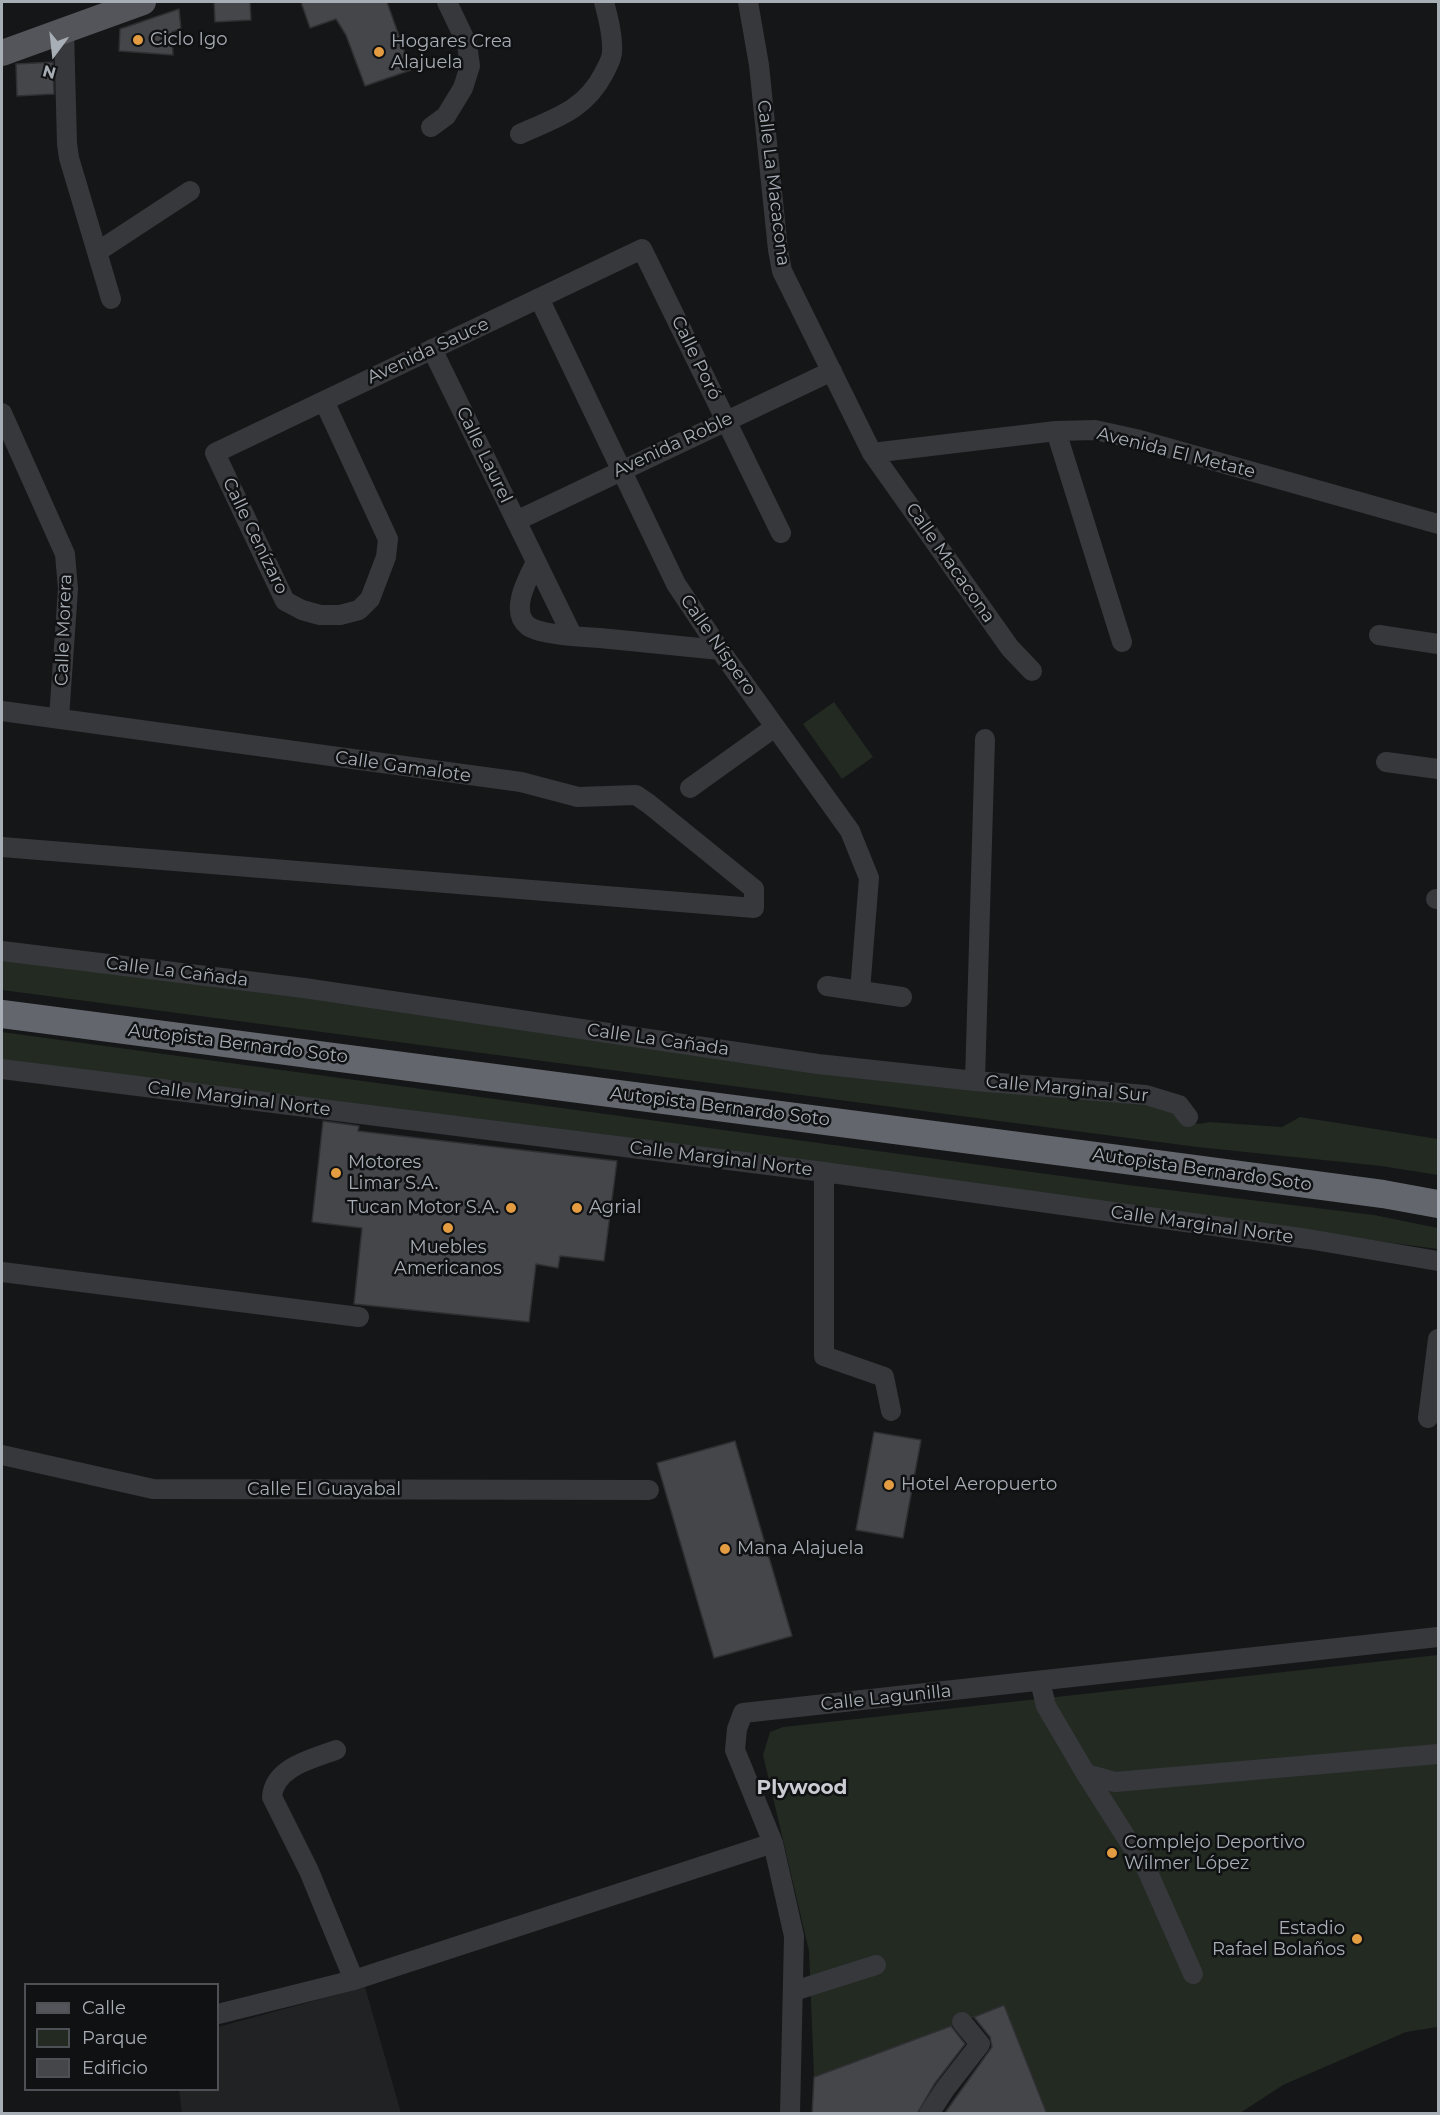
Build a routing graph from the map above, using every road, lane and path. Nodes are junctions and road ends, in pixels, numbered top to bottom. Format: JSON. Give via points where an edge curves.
{"nodes":[{"id":1,"x":143,"y":2,"type":"edge"},
{"id":2,"x":447,"y":2,"type":"edge"},
{"id":3,"x":604,"y":2,"type":"edge"},
{"id":4,"x":748,"y":2,"type":"edge"},
{"id":5,"x":64,"y":30,"type":"junction"},
{"id":6,"x":2,"y":53,"type":"edge"},
{"id":7,"x":431,"y":127,"type":"dead end"},
{"id":8,"x":520,"y":134,"type":"dead end"},
{"id":9,"x":190,"y":191,"type":"dead end"},
{"id":10,"x":642,"y":249,"type":"joint"},
{"id":11,"x":97,"y":252,"type":"junction"},
{"id":12,"x":539,"y":298,"type":"junction"},
{"id":13,"x":111,"y":299,"type":"dead end"},
{"id":14,"x":432,"y":349,"type":"junction"},
{"id":15,"x":831,"y":371,"type":"junction"},
{"id":16,"x":324,"y":401,"type":"junction"},
{"id":17,"x":2,"y":412,"type":"edge"},
{"id":18,"x":727,"y":420,"type":"junction"},
{"id":19,"x":1056,"y":431,"type":"junction"},
{"id":20,"x":215,"y":453,"type":"joint"},
{"id":21,"x":872,"y":453,"type":"junction"},
{"id":22,"x":620,"y":470,"type":"junction"},
{"id":23,"x":516,"y":521,"type":"junction"},
{"id":24,"x":1438,"y":524,"type":"edge"},
{"id":25,"x":781,"y":533,"type":"dead end"},
{"id":26,"x":536,"y":562,"type":"junction"},
{"id":27,"x":1379,"y":635,"type":"dead end"},
{"id":28,"x":572,"y":636,"type":"junction"},
{"id":29,"x":1122,"y":642,"type":"dead end"},
{"id":30,"x":1438,"y":644,"type":"edge"},
{"id":31,"x":720,"y":650,"type":"junction"},
{"id":32,"x":1032,"y":671,"type":"dead end"},
{"id":33,"x":2,"y":711,"type":"edge"},
{"id":34,"x":59,"y":718,"type":"junction"},
{"id":35,"x":775,"y":727,"type":"junction"},
{"id":36,"x":986,"y":739,"type":"dead end"},
{"id":37,"x":1386,"y":762,"type":"dead end"},
{"id":38,"x":1438,"y":769,"type":"edge"},
{"id":39,"x":690,"y":788,"type":"dead end"},
{"id":40,"x":2,"y":847,"type":"edge"},
{"id":41,"x":2,"y":951,"type":"edge"},
{"id":42,"x":827,"y":986,"type":"dead end"},
{"id":43,"x":860,"y":991,"type":"junction"},
{"id":44,"x":902,"y":997,"type":"dead end"},
{"id":45,"x":2,"y":1014,"type":"edge"},
{"id":46,"x":2,"y":1069,"type":"edge"},
{"id":47,"x":975,"y":1081,"type":"junction"},
{"id":48,"x":1188,"y":1117,"type":"dead end"},
{"id":49,"x":824,"y":1172,"type":"junction"},
{"id":50,"x":1438,"y":1204,"type":"edge"},
{"id":51,"x":1438,"y":1262,"type":"edge"},
{"id":52,"x":2,"y":1272,"type":"edge"},
{"id":53,"x":359,"y":1317,"type":"dead end"},
{"id":54,"x":1438,"y":1339,"type":"edge"},
{"id":55,"x":891,"y":1411,"type":"dead end"},
{"id":56,"x":1428,"y":1418,"type":"dead end"},
{"id":57,"x":2,"y":1455,"type":"edge"},
{"id":58,"x":649,"y":1490,"type":"dead end"},
{"id":59,"x":1438,"y":1637,"type":"edge"},
{"id":60,"x":1040,"y":1681,"type":"junction"},
{"id":61,"x":336,"y":1750,"type":"dead end"},
{"id":62,"x":1438,"y":1754,"type":"edge"},
{"id":63,"x":1086,"y":1774,"type":"junction"},
{"id":64,"x":773,"y":1843,"type":"junction"},
{"id":65,"x":876,"y":1965,"type":"dead end"},
{"id":66,"x":1193,"y":1974,"type":"dead end"},
{"id":67,"x":354,"y":1980,"type":"junction"},
{"id":68,"x":794,"y":1991,"type":"junction"},
{"id":69,"x":219,"y":2014,"type":"edge"},
{"id":70,"x":962,"y":2022,"type":"dead end"},
{"id":71,"x":790,"y":2114,"type":"edge"},
{"id":72,"x":930,"y":2114,"type":"edge"}],
"edges":[{"from":1,"to":5,"type":"main road"},
{"from":2,"to":7,"type":"street","via":[[466,44],[470,66],[463,88],[446,117]]},
{"from":3,"to":8,"type":"street","via":[[612,54],[596,88],[582,104]]},
{"from":4,"to":15,"type":"street","name":"Calle La Macacona","via":[[759,65],[782,271]]},
{"from":5,"to":6,"type":"main road"},
{"from":5,"to":11,"type":"street","via":[[69,158]]},
{"from":9,"to":11,"type":"street"},
{"from":10,"to":12,"type":"street","name":"Avenida Sauce"},
{"from":10,"to":18,"type":"street","name":"Calle Poró"},
{"from":11,"to":13,"type":"street"},
{"from":12,"to":14,"type":"street","name":"Avenida Sauce"},
{"from":12,"to":22,"type":"street","name":"Calle Níspero"},
{"from":14,"to":16,"type":"street","name":"Avenida Sauce"},
{"from":14,"to":23,"type":"street","name":"Calle Laurel"},
{"from":15,"to":18,"type":"street","name":"Avenida Roble"},
{"from":15,"to":21,"type":"street","name":"Calle La Macacona"},
{"from":16,"to":20,"type":"street","name":"Avenida Sauce"},
{"from":16,"to":20,"type":"street","name":"Calle Cenízaro","via":[[388,539],[386,557],[370,599],[359,610],[320,615],[285,600]]},
{"from":17,"to":34,"type":"street","name":"Calle Morera","via":[[65,554],[68,589]]},
{"from":18,"to":22,"type":"street","name":"Avenida Roble"},
{"from":18,"to":25,"type":"street","name":"Calle Poró"},
{"from":19,"to":21,"type":"street","name":"Avenida El Metate"},
{"from":19,"to":24,"type":"street","name":"Avenida El Metate","via":[[1095,430],[1140,440]]},
{"from":19,"to":29,"type":"street"},
{"from":21,"to":32,"type":"street","name":"Calle Macacona","via":[[1010,648]]},
{"from":22,"to":23,"type":"street","name":"Avenida Roble"},
{"from":22,"to":31,"type":"street","name":"Calle Níspero","via":[[676,584]]},
{"from":23,"to":26,"type":"street","name":"Calle Laurel"},
{"from":26,"to":28,"type":"street","name":"Calle Laurel"},
{"from":26,"to":28,"type":"street","via":[[520,601],[521,615],[527,625],[538,630]]},
{"from":27,"to":30,"type":"street"},
{"from":28,"to":31,"type":"street"},
{"from":31,"to":35,"type":"street","name":"Calle Níspero"},
{"from":33,"to":34,"type":"street","name":"Calle Gamalote"},
{"from":34,"to":40,"type":"street","name":"Calle Gamalote","via":[[521,782],[578,797],[636,795],[754,889],[754,908]]},
{"from":35,"to":39,"type":"street"},
{"from":35,"to":43,"type":"street","name":"Calle Níspero","via":[[850,831],[869,878]]},
{"from":36,"to":47,"type":"street"},
{"from":37,"to":38,"type":"street"},
{"from":41,"to":47,"type":"street","name":"Calle La Cañada","via":[[304,988],[818,1064]]},
{"from":42,"to":43,"type":"street"},
{"from":43,"to":44,"type":"street"},
{"from":45,"to":50,"type":"highway","name":"Autopista Bernardo Soto"},
{"from":46,"to":49,"type":"street","name":"Calle Marginal Norte"},
{"from":47,"to":48,"type":"street","name":"Calle Marginal Sur","via":[[1146,1095],[1179,1105]]},
{"from":49,"to":51,"type":"street","name":"Calle Marginal Norte","via":[[1308,1239]]},
{"from":49,"to":55,"type":"street","via":[[824,1356],[884,1377]]},
{"from":52,"to":53,"type":"street"},
{"from":54,"to":56,"type":"street"},
{"from":57,"to":58,"type":"street","name":"Calle El Guayabal","via":[[153,1489]]},
{"from":59,"to":60,"type":"street","name":"Calle Lagunilla"},
{"from":60,"to":63,"type":"street","via":[[1046,1706]]},
{"from":60,"to":64,"type":"street","name":"Calle Lagunilla","via":[[742,1713],[735,1750]]},
{"from":61,"to":67,"type":"street","via":[[286,1771],[273,1785],[272,1797],[309,1871]]},
{"from":62,"to":63,"type":"street","via":[[1115,1782]]},
{"from":63,"to":66,"type":"street","via":[[1147,1870]]},
{"from":64,"to":67,"type":"street"},
{"from":64,"to":68,"type":"street","name":"Calle Lagunilla","via":[[794,1936]]},
{"from":65,"to":68,"type":"street"},
{"from":67,"to":69,"type":"street"},
{"from":68,"to":71,"type":"street","name":"Calle Lagunilla"},
{"from":70,"to":72,"type":"street","via":[[980,2044]]}]}
